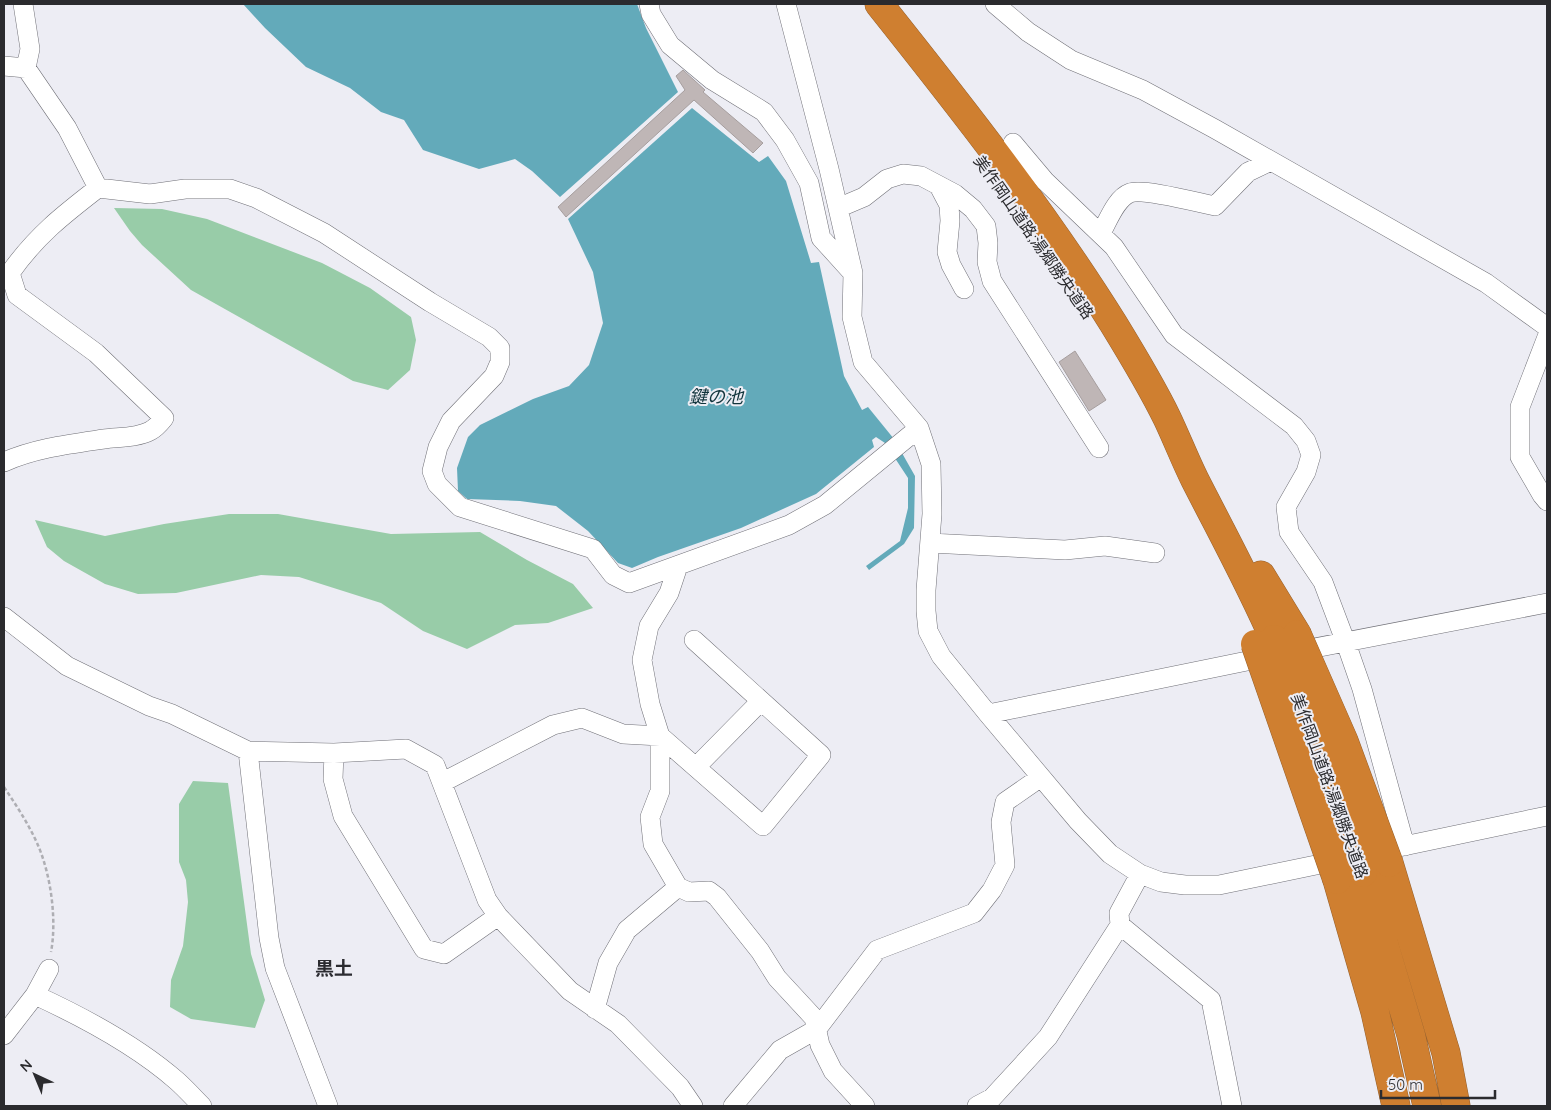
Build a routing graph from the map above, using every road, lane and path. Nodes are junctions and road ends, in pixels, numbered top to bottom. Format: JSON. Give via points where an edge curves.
{"nodes":[{"id":1,"x":23,"y":4,"type":"edge"},
{"id":2,"x":649,"y":4,"type":"edge"},
{"id":3,"x":786,"y":4,"type":"edge"},
{"id":4,"x":860,"y":4,"type":"edge"},
{"id":5,"x":879,"y":4,"type":"edge"},
{"id":6,"x":996,"y":4,"type":"edge"},
{"id":7,"x":4,"y":66,"type":"edge"},
{"id":8,"x":26,"y":68,"type":"junction"},
{"id":9,"x":1013,"y":142,"type":"dead end"},
{"id":10,"x":1271,"y":161,"type":"junction"},
{"id":11,"x":939,"y":186,"type":"junction"},
{"id":12,"x":98,"y":188,"type":"junction"},
{"id":13,"x":838,"y":208,"type":"junction"},
{"id":14,"x":1101,"y":234,"type":"junction"},
{"id":15,"x":853,"y":273,"type":"junction"},
{"id":16,"x":964,"y":289,"type":"dead end"},
{"id":17,"x":1547,"y":327,"type":"edge"},
{"id":18,"x":1547,"y":338,"type":"edge"},
{"id":19,"x":919,"y":428,"type":"junction"},
{"id":20,"x":1099,"y":448,"type":"dead end"},
{"id":21,"x":4,"y":462,"type":"edge"},
{"id":22,"x":1199,"y":487,"type":"junction"},
{"id":23,"x":1547,"y":501,"type":"edge"},
{"id":24,"x":930,"y":543,"type":"junction"},
{"id":25,"x":1155,"y":552,"type":"dead end"},
{"id":26,"x":678,"y":566,"type":"junction"},
{"id":27,"x":1547,"y":603,"type":"edge"},
{"id":28,"x":4,"y":617,"type":"edge"},
{"id":29,"x":694,"y":640,"type":"dead end"},
{"id":30,"x":1346,"y":643,"type":"junction"},
{"id":31,"x":1268,"y":644,"type":"junction"},
{"id":32,"x":761,"y":701,"type":"junction"},
{"id":33,"x":988,"y":714,"type":"junction"},
{"id":34,"x":660,"y":736,"type":"junction"},
{"id":35,"x":248,"y":751,"type":"junction"},
{"id":36,"x":334,"y":753,"type":"junction"},
{"id":37,"x":696,"y":767,"type":"junction"},
{"id":38,"x":1041,"y":777,"type":"junction"},
{"id":39,"x":443,"y":782,"type":"junction"},
{"id":40,"x":4,"y":787,"type":"edge"},
{"id":41,"x":1547,"y":816,"type":"edge"},
{"id":42,"x":1397,"y":855,"type":"junction"},
{"id":43,"x":1340,"y":872,"type":"junction"},
{"id":44,"x":1140,"y":874,"type":"junction"},
{"id":45,"x":678,"y":887,"type":"junction"},
{"id":46,"x":498,"y":916,"type":"junction"},
{"id":47,"x":1120,"y":925,"type":"junction"},
{"id":48,"x":49,"y":969,"type":"joint"},
{"id":49,"x":35,"y":995,"type":"junction"},
{"id":50,"x":595,"y":1009,"type":"junction"},
{"id":51,"x":817,"y":1029,"type":"junction"},
{"id":52,"x":4,"y":1035,"type":"edge"},
{"id":53,"x":202,"y":1106,"type":"edge"},
{"id":54,"x":328,"y":1106,"type":"edge"},
{"id":55,"x":693,"y":1106,"type":"edge"},
{"id":56,"x":733,"y":1106,"type":"edge"},
{"id":57,"x":865,"y":1106,"type":"edge"},
{"id":58,"x":977,"y":1106,"type":"edge"},
{"id":59,"x":1232,"y":1106,"type":"edge"},
{"id":60,"x":1396,"y":1106,"type":"edge"},
{"id":61,"x":1427,"y":1106,"type":"edge"},
{"id":62,"x":1456,"y":1106,"type":"edge"}],
"edges":[{"from":1,"to":8,"type":"street","via":[[30,49]]},
{"from":2,"to":15,"type":"street","via":[[651,14],[670,46],[712,80],[764,112],[785,140],[809,183],[821,238]]},
{"from":3,"to":13,"type":"street"},
{"from":4,"to":22,"type":"highway","name":"美作岡山道路;湯郷勝央道路","via":[[1020,213]]},
{"from":5,"to":22,"type":"highway","name":"美作岡山道路;湯郷勝央道路","via":[[998,155],[1078,269],[1147,379]]},
{"from":6,"to":10,"type":"street","via":[[1028,32],[1071,60],[1143,90]]},
{"from":7,"to":8,"type":"street"},
{"from":8,"to":12,"type":"street","via":[[67,128]]},
{"from":9,"to":14,"type":"street","via":[[1045,181]]},
{"from":10,"to":14,"type":"street","via":[[1248,172],[1215,206],[1151,193],[1130,193],[1117,203]]},
{"from":10,"to":17,"type":"street","via":[[1486,283]]},
{"from":11,"to":13,"type":"street","via":[[921,176],[903,174],[887,179],[864,197]]},
{"from":11,"to":16,"type":"street","via":[[948,205],[950,221],[946,252]]},
{"from":11,"to":20,"type":"street","via":[[955,194],[986,226],[987,262],[992,281]]},
{"from":12,"to":21,"type":"street","via":[[41,234],[10,273],[17,295],[96,353],[164,418],[149,432],[50,447]]},
{"from":12,"to":26,"type":"street","via":[[150,194],[185,189],[230,189],[256,198],[324,233],[489,337],[500,348],[500,362],[494,376],[450,421],[432,470],[437,484],[460,507],[593,549],[613,576],[629,583]]},
{"from":13,"to":15,"type":"street"},
{"from":14,"to":30,"type":"street","via":[[1114,247],[1174,335],[1294,426],[1306,440],[1311,455],[1306,472],[1286,507],[1288,532],[1323,582]]},
{"from":15,"to":19,"type":"street","via":[[852,317],[863,362]]},
{"from":18,"to":23,"type":"street","via":[[1520,407],[1520,456]]},
{"from":19,"to":24,"type":"street","via":[[931,464]]},
{"from":19,"to":26,"type":"street","via":[[825,505],[789,525]]},
{"from":22,"to":31,"type":"highway","name":"美作岡山道路;湯郷勝央道路","via":[[1255,595]]},
{"from":24,"to":25,"type":"street","via":[[1065,550],[1105,546]]},
{"from":24,"to":33,"type":"street","via":[[926,590],[928,631],[941,656]]},
{"from":26,"to":34,"type":"street","via":[[669,593],[649,626],[642,660]]},
{"from":27,"to":30,"type":"street"},
{"from":28,"to":35,"type":"street","via":[[67,666]]},
{"from":29,"to":32,"type":"street"},
{"from":30,"to":31,"type":"street"},
{"from":30,"to":42,"type":"street","via":[[1362,689]]},
{"from":31,"to":33,"type":"street"},
{"from":31,"to":42,"type":"highway","bridge":true,"via":[[1344,740]]},
{"from":31,"to":43,"type":"street"},
{"from":31,"to":43,"type":"highway","name":"美作岡山道路;湯郷勝央道路","bridge":true,"via":[[1318,747]]},
{"from":32,"to":37,"type":"street"},
{"from":32,"to":37,"type":"street","via":[[820,755],[763,826]]},
{"from":33,"to":38,"type":"street"},
{"from":34,"to":37,"type":"street"},
{"from":34,"to":39,"type":"street","via":[[623,734],[582,718],[553,725]]},
{"from":34,"to":45,"type":"street","via":[[660,791],[650,817],[653,844]]},
{"from":35,"to":36,"type":"street"},
{"from":35,"to":54,"type":"street","via":[[275,968]]},
{"from":36,"to":39,"type":"street","via":[[406,749],[435,765]]},
{"from":36,"to":46,"type":"street","via":[[333,779],[343,816],[424,949],[444,954]]},
{"from":38,"to":44,"type":"street","via":[[1110,854]]},
{"from":38,"to":51,"type":"street","via":[[1005,802],[1001,822],[1005,865],[992,890],[974,913],[877,950]]},
{"from":39,"to":46,"type":"street","via":[[487,900]]},
{"from":40,"to":48,"type":"path","via":[[38,844],[51,891],[54,935]]},
{"from":41,"to":42,"type":"street"},
{"from":42,"to":43,"type":"street"},
{"from":42,"to":62,"type":"highway"},
{"from":43,"to":44,"type":"street","via":[[1219,885],[1161,882]]},
{"from":43,"to":60,"type":"highway"},
{"from":43,"to":61,"type":"highway","name":"美作岡山道路;湯郷勝央道路","via":[[1412,1035]]},
{"from":44,"to":47,"type":"street","via":[[1119,913]]},
{"from":45,"to":50,"type":"street","via":[[627,930],[608,963]]},
{"from":45,"to":51,"type":"street","via":[[689,892],[708,891],[717,897],[777,978],[814,1018]]},
{"from":46,"to":50,"type":"street","via":[[570,992]]},
{"from":47,"to":58,"type":"street","via":[[1048,1037],[992,1098]]},
{"from":47,"to":59,"type":"street","via":[[1211,1000]]},
{"from":48,"to":49,"type":"street"},
{"from":49,"to":52,"type":"street"},
{"from":49,"to":53,"type":"street","via":[[78,1015],[136,1050],[178,1081]]},
{"from":50,"to":55,"type":"street","via":[[618,1024],[680,1087]]},
{"from":51,"to":56,"type":"street","via":[[780,1050]]},
{"from":51,"to":57,"type":"street","via":[[820,1045],[833,1071]]}]}
